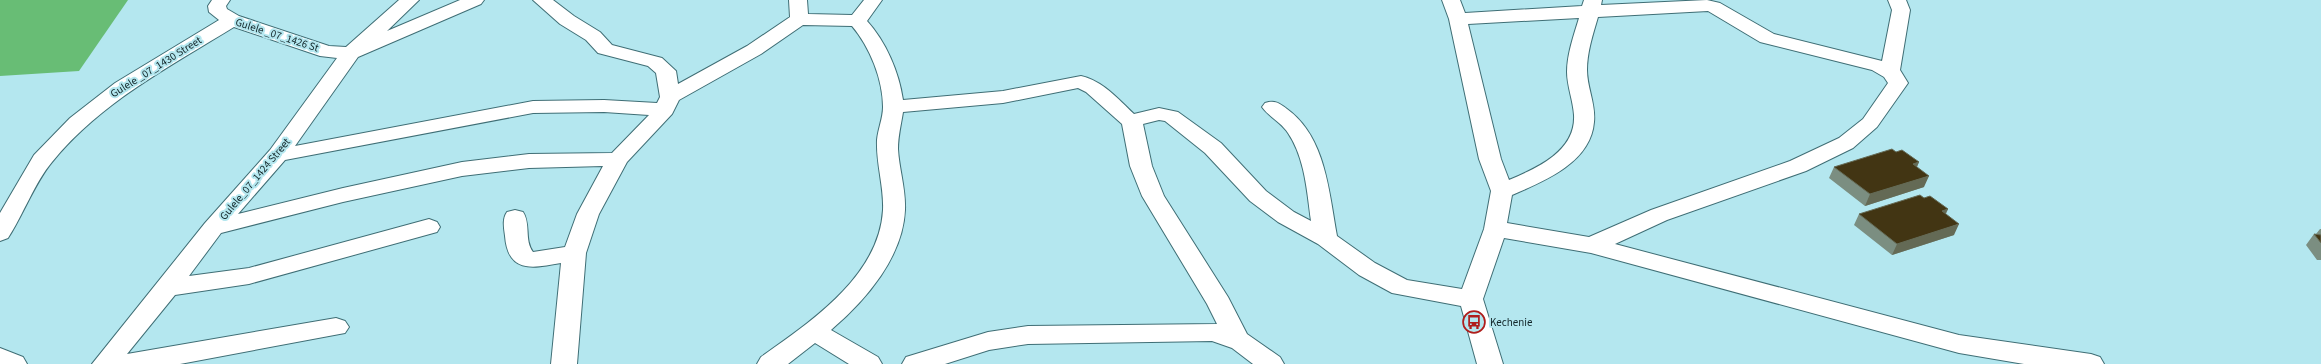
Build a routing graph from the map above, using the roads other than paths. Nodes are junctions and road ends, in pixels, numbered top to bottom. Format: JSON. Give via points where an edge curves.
{"nodes":[{"id":1,"x":220,"y":0,"type":"edge"},
{"id":2,"x":410,"y":0,"type":"edge"},
{"id":3,"x":475,"y":0,"type":"edge"},
{"id":4,"x":542,"y":0,"type":"edge"},
{"id":5,"x":798,"y":0,"type":"edge"},
{"id":6,"x":873,"y":0,"type":"edge"},
{"id":7,"x":1451,"y":0,"type":"edge"},
{"id":8,"x":1897,"y":0,"type":"edge"},
{"id":9,"x":1592,"y":6,"type":"edge"},
{"id":10,"x":799,"y":19,"type":"junction"},
{"id":11,"x":1458,"y":19,"type":"junction"},
{"id":12,"x":232,"y":20,"type":"junction"},
{"id":13,"x":857,"y":21,"type":"junction"},
{"id":14,"x":351,"y":54,"type":"junction"},
{"id":15,"x":1890,"y":72,"type":"junction"},
{"id":16,"x":668,"y":104,"type":"junction"},
{"id":17,"x":893,"y":107,"type":"junction"},
{"id":18,"x":1272,"y":107,"type":"dead end"},
{"id":19,"x":1132,"y":120,"type":"junction"},
{"id":20,"x":278,"y":155,"type":"junction"},
{"id":21,"x":618,"y":159,"type":"junction"},
{"id":22,"x":1502,"y":191,"type":"junction"},
{"id":23,"x":515,"y":217,"type":"dead end"},
{"id":24,"x":429,"y":227,"type":"dead end"},
{"id":25,"x":213,"y":228,"type":"junction"},
{"id":26,"x":1495,"y":229,"type":"junction"},
{"id":27,"x":0,"y":233,"type":"edge"},
{"id":28,"x":1326,"y":238,"type":"junction"},
{"id":29,"x":1591,"y":246,"type":"junction"},
{"id":30,"x":574,"y":253,"type":"junction"},
{"id":31,"x":168,"y":288,"type":"junction"},
{"id":32,"x":1471,"y":299,"type":"junction"},
{"id":33,"x":336,"y":327,"type":"dead end"},
{"id":34,"x":814,"y":331,"type":"junction"},
{"id":35,"x":1237,"y":339,"type":"junction"},
{"id":36,"x":0,"y":358,"type":"edge"},
{"id":37,"x":2042,"y":360,"type":"edge"},
{"id":38,"x":14,"y":364,"type":"edge"},
{"id":39,"x":105,"y":364,"type":"edge"},
{"id":40,"x":127,"y":364,"type":"edge"},
{"id":41,"x":564,"y":364,"type":"edge"},
{"id":42,"x":770,"y":364,"type":"edge"},
{"id":43,"x":869,"y":364,"type":"edge"},
{"id":44,"x":915,"y":364,"type":"edge"},
{"id":45,"x":1270,"y":364,"type":"edge"},
{"id":46,"x":1490,"y":364,"type":"edge"},
{"id":47,"x":2091,"y":364,"type":"edge"}],
"edges":[{"from":1,"to":12,"type":"street","name":"Gulele _07_1426 St","via":[[218,12]]},
{"from":2,"to":14,"type":"street","name":"Gulele_07_1424 Street"},
{"from":3,"to":14,"type":"street"},
{"from":4,"to":16,"type":"street","via":[[593,36],[605,49],[655,62],[666,71]]},
{"from":5,"to":10,"type":"street"},
{"from":6,"to":13,"type":"street"},
{"from":7,"to":11,"type":"street"},
{"from":8,"to":15,"type":"street","via":[[1901,10]]},
{"from":9,"to":11,"type":"street"},
{"from":9,"to":15,"type":"street","via":[[1705,5],[1714,7],[1767,38],[1879,66]]},
{"from":9,"to":22,"type":"street","via":[[1577,70],[1584,122],[1580,140],[1546,173]]},
{"from":10,"to":13,"type":"street"},
{"from":10,"to":16,"type":"street"},
{"from":11,"to":22,"type":"street","via":[[1490,159]]},
{"from":12,"to":14,"type":"street","name":"Gulele _07_1426 St","via":[[327,52]]},
{"from":12,"to":27,"type":"street","name":"Gulele _07_1430 Street","via":[[122,87],[77,122],[42,160]]},
{"from":13,"to":17,"type":"street","via":[[865,29],[887,73]]},
{"from":14,"to":20,"type":"street","name":"Gulele_07_1424 Street"},
{"from":15,"to":29,"type":"street","via":[[1896,77],[1898,84],[1870,122],[1846,143],[1798,166],[1659,215]]},
{"from":16,"to":20,"type":"street","via":[[533,107]]},
{"from":16,"to":21,"type":"street"},
{"from":17,"to":19,"type":"street","via":[[1003,97],[1081,82],[1094,88]]},
{"from":17,"to":34,"type":"street","via":[[888,139],[888,167],[894,195],[889,236],[873,270]]},
{"from":18,"to":28,"type":"street","via":[[1285,114],[1292,122],[1308,151]]},
{"from":19,"to":28,"type":"street","via":[[1153,115],[1171,116],[1213,148],[1258,196],[1286,217]]},
{"from":19,"to":35,"type":"street","via":[[1141,166],[1153,196],[1219,303]]},
{"from":20,"to":25,"type":"street","name":"Gulele_07_1424 Street"},
{"from":21,"to":25,"type":"street","via":[[529,161],[462,169],[343,195]]},
{"from":21,"to":30,"type":"street","via":[[588,214]]},
{"from":22,"to":26,"type":"street"},
{"from":23,"to":30,"type":"street","via":[[519,253],[524,258],[530,260]]},
{"from":24,"to":31,"type":"street","via":[[249,276]]},
{"from":25,"to":31,"type":"street","name":"Gulele_07_1424 Street"},
{"from":26,"to":29,"type":"street"},
{"from":26,"to":32,"type":"street"},
{"from":28,"to":32,"type":"street","via":[[1366,269],[1401,286]]},
{"from":29,"to":37,"type":"street","via":[[1959,344]]},
{"from":30,"to":41,"type":"street"},
{"from":31,"to":39,"type":"street","name":"Gulele_07_1424 Street"},
{"from":32,"to":46,"type":"street"},
{"from":33,"to":40,"type":"street"},
{"from":34,"to":42,"type":"street"},
{"from":34,"to":43,"type":"street"},
{"from":35,"to":44,"type":"street","via":[[1212,332],[1051,333],[988,340]]},
{"from":35,"to":45,"type":"street"},
{"from":36,"to":38,"type":"street"},
{"from":37,"to":47,"type":"street"}]}
